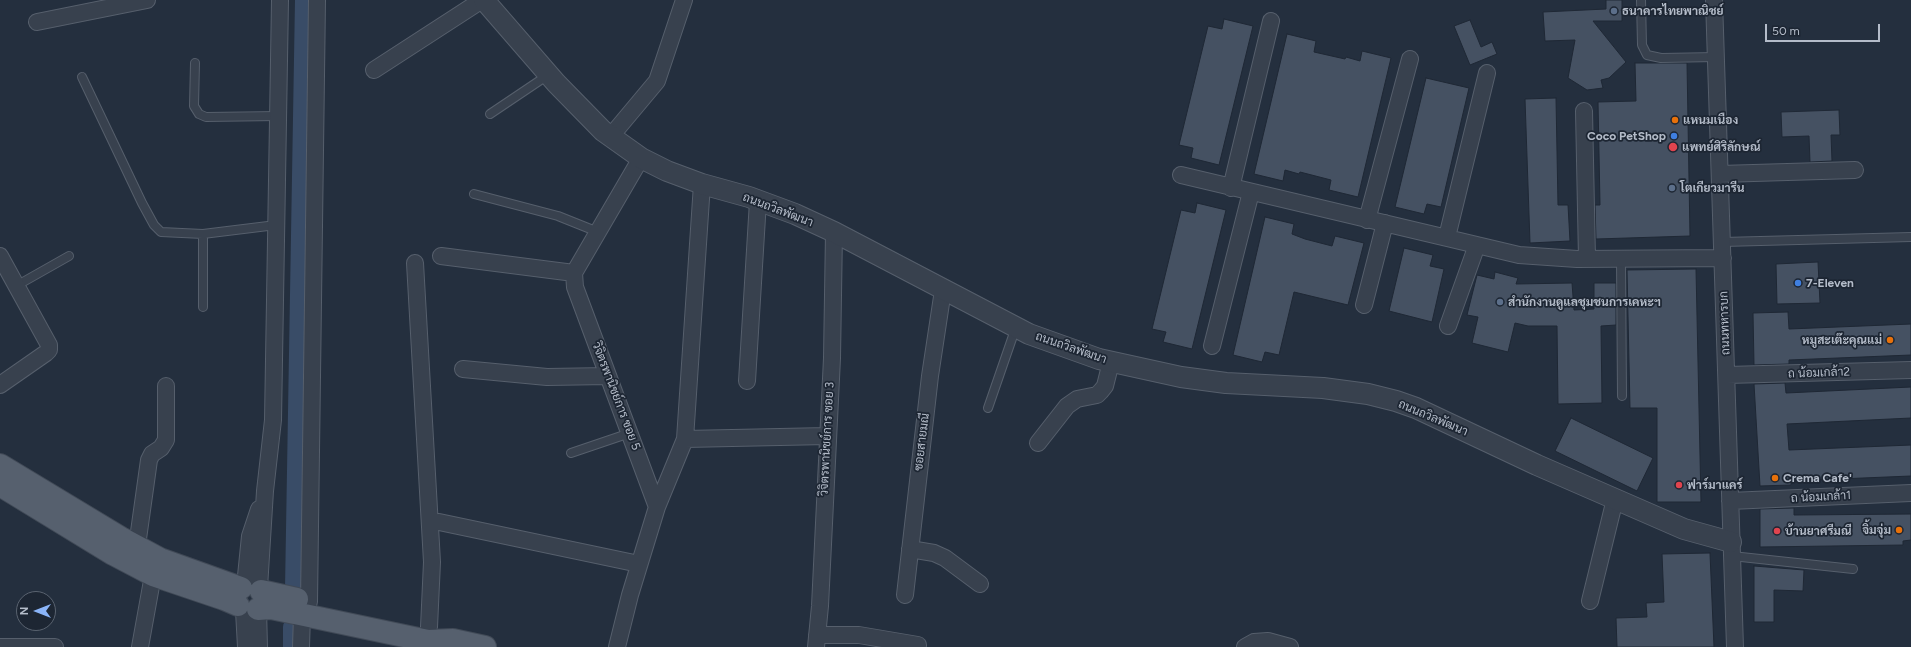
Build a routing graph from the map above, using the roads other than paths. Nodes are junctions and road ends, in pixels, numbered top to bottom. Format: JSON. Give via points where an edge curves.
{"nodes":[{"id":1,"x":147,"y":0,"type":"edge"},
{"id":2,"x":280,"y":0,"type":"edge"},
{"id":3,"x":316,"y":0,"type":"edge"},
{"id":4,"x":483,"y":0,"type":"edge"},
{"id":5,"x":684,"y":0,"type":"edge"},
{"id":6,"x":1641,"y":0,"type":"edge"},
{"id":7,"x":1714,"y":0,"type":"edge"},
{"id":8,"x":1271,"y":21,"type":"dead end"},
{"id":9,"x":37,"y":22,"type":"dead end"},
{"id":10,"x":1716,"y":57,"type":"junction"},
{"id":11,"x":1410,"y":59,"type":"dead end"},
{"id":12,"x":195,"y":63,"type":"dead end"},
{"id":13,"x":374,"y":70,"type":"dead end"},
{"id":14,"x":1487,"y":74,"type":"dead end"},
{"id":15,"x":548,"y":75,"type":"junction"},
{"id":16,"x":82,"y":77,"type":"dead end"},
{"id":17,"x":1584,"y":111,"type":"dead end"},
{"id":18,"x":490,"y":114,"type":"dead end"},
{"id":19,"x":278,"y":116,"type":"junction"},
{"id":20,"x":611,"y":136,"type":"junction"},
{"id":21,"x":641,"y":158,"type":"junction"},
{"id":22,"x":1855,"y":170,"type":"dead end"},
{"id":23,"x":1720,"y":174,"type":"junction"},
{"id":24,"x":1181,"y":175,"type":"dead end"},
{"id":25,"x":702,"y":184,"type":"junction"},
{"id":26,"x":1231,"y":188,"type":"junction"},
{"id":27,"x":1251,"y":192,"type":"junction"},
{"id":28,"x":474,"y":194,"type":"dead end"},
{"id":29,"x":758,"y":201,"type":"junction"},
{"id":30,"x":1367,"y":220,"type":"junction"},
{"id":31,"x":1385,"y":223,"type":"junction"},
{"id":32,"x":276,"y":225,"type":"junction"},
{"id":33,"x":598,"y":232,"type":"junction"},
{"id":34,"x":834,"y":232,"type":"junction"},
{"id":35,"x":203,"y":234,"type":"junction"},
{"id":36,"x":1447,"y":237,"type":"junction"},
{"id":37,"x":1911,"y":237,"type":"edge"},
{"id":38,"x":1723,"y":242,"type":"junction"},
{"id":39,"x":1477,"y":244,"type":"junction"},
{"id":40,"x":0,"y":256,"type":"edge"},
{"id":41,"x":69,"y":256,"type":"dead end"},
{"id":42,"x":441,"y":256,"type":"dead end"},
{"id":43,"x":1621,"y":258,"type":"junction"},
{"id":44,"x":1723,"y":258,"type":"junction"},
{"id":45,"x":1587,"y":259,"type":"junction"},
{"id":46,"x":415,"y":263,"type":"dead end"},
{"id":47,"x":574,"y":273,"type":"junction"},
{"id":48,"x":16,"y":286,"type":"junction"},
{"id":49,"x":943,"y":290,"type":"junction"},
{"id":50,"x":1364,"y":305,"type":"dead end"},
{"id":51,"x":203,"y":307,"type":"dead end"},
{"id":52,"x":1448,"y":326,"type":"dead end"},
{"id":53,"x":1016,"y":327,"type":"junction"},
{"id":54,"x":1212,"y":346,"type":"dead end"},
{"id":55,"x":1111,"y":362,"type":"junction"},
{"id":56,"x":463,"y":369,"type":"dead end"},
{"id":57,"x":1911,"y":370,"type":"edge"},
{"id":58,"x":1727,"y":375,"type":"junction"},
{"id":59,"x":608,"y":376,"type":"junction"},
{"id":60,"x":747,"y":381,"type":"dead end"},
{"id":61,"x":0,"y":385,"type":"edge"},
{"id":62,"x":166,"y":386,"type":"dead end"},
{"id":63,"x":1622,"y":396,"type":"dead end"},
{"id":64,"x":988,"y":408,"type":"dead end"},
{"id":65,"x":630,"y":434,"type":"junction"},
{"id":66,"x":827,"y":436,"type":"junction"},
{"id":67,"x":685,"y":439,"type":"junction"},
{"id":68,"x":1038,"y":444,"type":"dead end"},
{"id":69,"x":571,"y":453,"type":"dead end"},
{"id":70,"x":0,"y":465,"type":"edge"},
{"id":71,"x":0,"y":485,"type":"edge"},
{"id":72,"x":1911,"y":493,"type":"edge"},
{"id":73,"x":1614,"y":499,"type":"junction"},
{"id":74,"x":1730,"y":501,"type":"junction"},
{"id":75,"x":657,"y":507,"type":"junction"},
{"id":76,"x":439,"y":522,"type":"dead end"},
{"id":77,"x":137,"y":546,"type":"junction"},
{"id":78,"x":910,"y":549,"type":"junction"},
{"id":79,"x":1731,"y":549,"type":"junction"},
{"id":80,"x":640,"y":564,"type":"junction"},
{"id":81,"x":1853,"y":569,"type":"dead end"},
{"id":82,"x":153,"y":575,"type":"junction"},
{"id":83,"x":980,"y":584,"type":"dead end"},
{"id":84,"x":904,"y":595,"type":"dead end"},
{"id":85,"x":249,"y":597,"type":"junction"},
{"id":86,"x":1590,"y":601,"type":"dead end"},
{"id":87,"x":305,"y":608,"type":"junction"},
{"id":88,"x":429,"y":627,"type":"junction"},
{"id":89,"x":816,"y":641,"type":"edge"},
{"id":90,"x":452,"y":643,"type":"edge"},
{"id":91,"x":918,"y":645,"type":"dead end"},
{"id":92,"x":0,"y":647,"type":"edge"},
{"id":93,"x":30,"y":647,"type":"edge"},
{"id":94,"x":55,"y":647,"type":"edge"},
{"id":95,"x":140,"y":647,"type":"edge"},
{"id":96,"x":246,"y":647,"type":"edge"},
{"id":97,"x":259,"y":647,"type":"edge"},
{"id":98,"x":301,"y":647,"type":"edge"},
{"id":99,"x":485,"y":647,"type":"edge"},
{"id":100,"x":617,"y":647,"type":"edge"},
{"id":101,"x":1245,"y":647,"type":"edge"},
{"id":102,"x":1290,"y":647,"type":"edge"},
{"id":103,"x":1735,"y":647,"type":"edge"}],
"edges":[{"from":1,"to":9,"type":"street"},
{"from":2,"to":19,"type":"street"},
{"from":3,"to":87,"type":"street"},
{"from":4,"to":13,"type":"street"},
{"from":4,"to":15,"type":"street","name":"ถนนถวิลพัฒนา"},
{"from":5,"to":20,"type":"street","via":[[657,81]]},
{"from":6,"to":10,"type":"lane","via":[[1642,45],[1647,55],[1661,58]]},
{"from":7,"to":10,"type":"street","name":"ถนนทหารบก"},
{"from":8,"to":26,"type":"street"},
{"from":10,"to":23,"type":"street","name":"ถนนทหารบก"},
{"from":11,"to":30,"type":"street"},
{"from":12,"to":19,"type":"lane","via":[[194,106],[199,114],[206,117]]},
{"from":14,"to":36,"type":"street"},
{"from":15,"to":18,"type":"lane"},
{"from":15,"to":20,"type":"street","name":"ถนนถวิลพัฒนา"},
{"from":16,"to":35,"type":"lane","via":[[154,225],[161,232]]},
{"from":17,"to":45,"type":"street"},
{"from":19,"to":32,"type":"street"},
{"from":20,"to":21,"type":"street","name":"ถนนถวิลพัฒนา"},
{"from":21,"to":25,"type":"street","name":"ถนนถวิลพัฒนา"},
{"from":21,"to":33,"type":"street"},
{"from":22,"to":23,"type":"street"},
{"from":23,"to":38,"type":"street","name":"ถนนทหารบก"},
{"from":24,"to":26,"type":"street"},
{"from":25,"to":29,"type":"street","name":"ถนนถวิลพัฒนา"},
{"from":25,"to":67,"type":"street"},
{"from":26,"to":27,"type":"street"},
{"from":27,"to":30,"type":"street"},
{"from":27,"to":54,"type":"street"},
{"from":28,"to":33,"type":"lane","via":[[558,216]]},
{"from":29,"to":34,"type":"street","name":"ถนนถวิลพัฒนา"},
{"from":29,"to":60,"type":"street"},
{"from":30,"to":31,"type":"street"},
{"from":31,"to":36,"type":"street"},
{"from":31,"to":50,"type":"street"},
{"from":32,"to":35,"type":"lane"},
{"from":32,"to":85,"type":"street","via":[[273,420],[265,491],[250,536]]},
{"from":33,"to":47,"type":"street"},
{"from":34,"to":49,"type":"street","name":"ถนนถวิลพัฒนา"},
{"from":34,"to":66,"type":"street","name":"วิจิตรพานิชย์การ ซอย 3","via":[[832,358]]},
{"from":35,"to":51,"type":"lane"},
{"from":36,"to":39,"type":"street"},
{"from":37,"to":38,"type":"lane"},
{"from":38,"to":44,"type":"street","name":"ถนนทหารบก"},
{"from":39,"to":45,"type":"street","via":[[1519,255]]},
{"from":39,"to":52,"type":"street"},
{"from":40,"to":48,"type":"street"},
{"from":41,"to":48,"type":"lane"},
{"from":42,"to":47,"type":"street"},
{"from":43,"to":44,"type":"street"},
{"from":43,"to":45,"type":"street"},
{"from":43,"to":63,"type":"lane"},
{"from":44,"to":58,"type":"street","name":"ถนนทหารบก"},
{"from":46,"to":88,"type":"street","via":[[432,562]]},
{"from":47,"to":59,"type":"street","name":"วิจิตรพานิชย์การ ซอย 5","via":[[575,287]]},
{"from":48,"to":61,"type":"street","via":[[46,338],[49,350]]},
{"from":49,"to":53,"type":"street","name":"ถนนถวิลพัฒนา"},
{"from":49,"to":78,"type":"street","name":"ซอยสายมณี","via":[[930,376]]},
{"from":53,"to":55,"type":"street","name":"ถนนถวิลพัฒนา","via":[[1070,350]]},
{"from":53,"to":64,"type":"lane"},
{"from":55,"to":68,"type":"street","via":[[1105,386],[1101,391],[1097,395],[1077,399],[1067,406]]},
{"from":55,"to":73,"type":"street","name":"ถนนถวิลพัฒนา","via":[[1206,381],[1323,388],[1396,401]]},
{"from":56,"to":59,"type":"street","via":[[547,377]]},
{"from":57,"to":58,"type":"street","name":"ถ น้อมเกล้า2"},
{"from":58,"to":74,"type":"street","name":"ถนนทหารบก"},
{"from":59,"to":65,"type":"street","name":"วิจิตรพานิชย์การ ซอย 5"},
{"from":62,"to":77,"type":"street","via":[[166,440],[149,460]]},
{"from":65,"to":69,"type":"lane"},
{"from":65,"to":75,"type":"street","name":"วิจิตรพานิชย์การ ซอย 5"},
{"from":66,"to":67,"type":"street"},
{"from":66,"to":89,"type":"street","name":"วิจิตรพานิชย์การ ซอย 3"},
{"from":67,"to":75,"type":"street"},
{"from":70,"to":77,"type":"main road"},
{"from":71,"to":82,"type":"main road","via":[[113,554]]},
{"from":72,"to":74,"type":"street","name":"ถ น้อมเกล้า1"},
{"from":73,"to":79,"type":"street","name":"ถนนถวิลพัฒนา"},
{"from":73,"to":86,"type":"street"},
{"from":74,"to":79,"type":"street","name":"ถนนทหารบก"},
{"from":75,"to":80,"type":"street"},
{"from":76,"to":80,"type":"street"},
{"from":77,"to":85,"type":"main road","via":[[160,559]]},
{"from":78,"to":83,"type":"street","via":[[934,553],[945,558]]},
{"from":78,"to":84,"type":"street","name":"ซอยสายมณี"},
{"from":79,"to":81,"type":"lane"},
{"from":79,"to":103,"type":"street","name":"ถนนทหารบก"},
{"from":80,"to":100,"type":"street"},
{"from":82,"to":85,"type":"main road","via":[[224,599]]},
{"from":82,"to":95,"type":"street"},
{"from":85,"to":87,"type":"main road"},
{"from":85,"to":96,"type":"street"},
{"from":85,"to":97,"type":"street"},
{"from":87,"to":88,"type":"main road"},
{"from":87,"to":90,"type":"main road","via":[[428,641]]},
{"from":87,"to":98,"type":"street"},
{"from":88,"to":90,"type":"main road"},
{"from":89,"to":91,"type":"street","via":[[859,635]]},
{"from":90,"to":99,"type":"main road"},
{"from":92,"to":93,"type":"street"},
{"from":93,"to":94,"type":"street"},
{"from":101,"to":102,"type":"street","via":[[1254,642],[1268,641]]}]}
